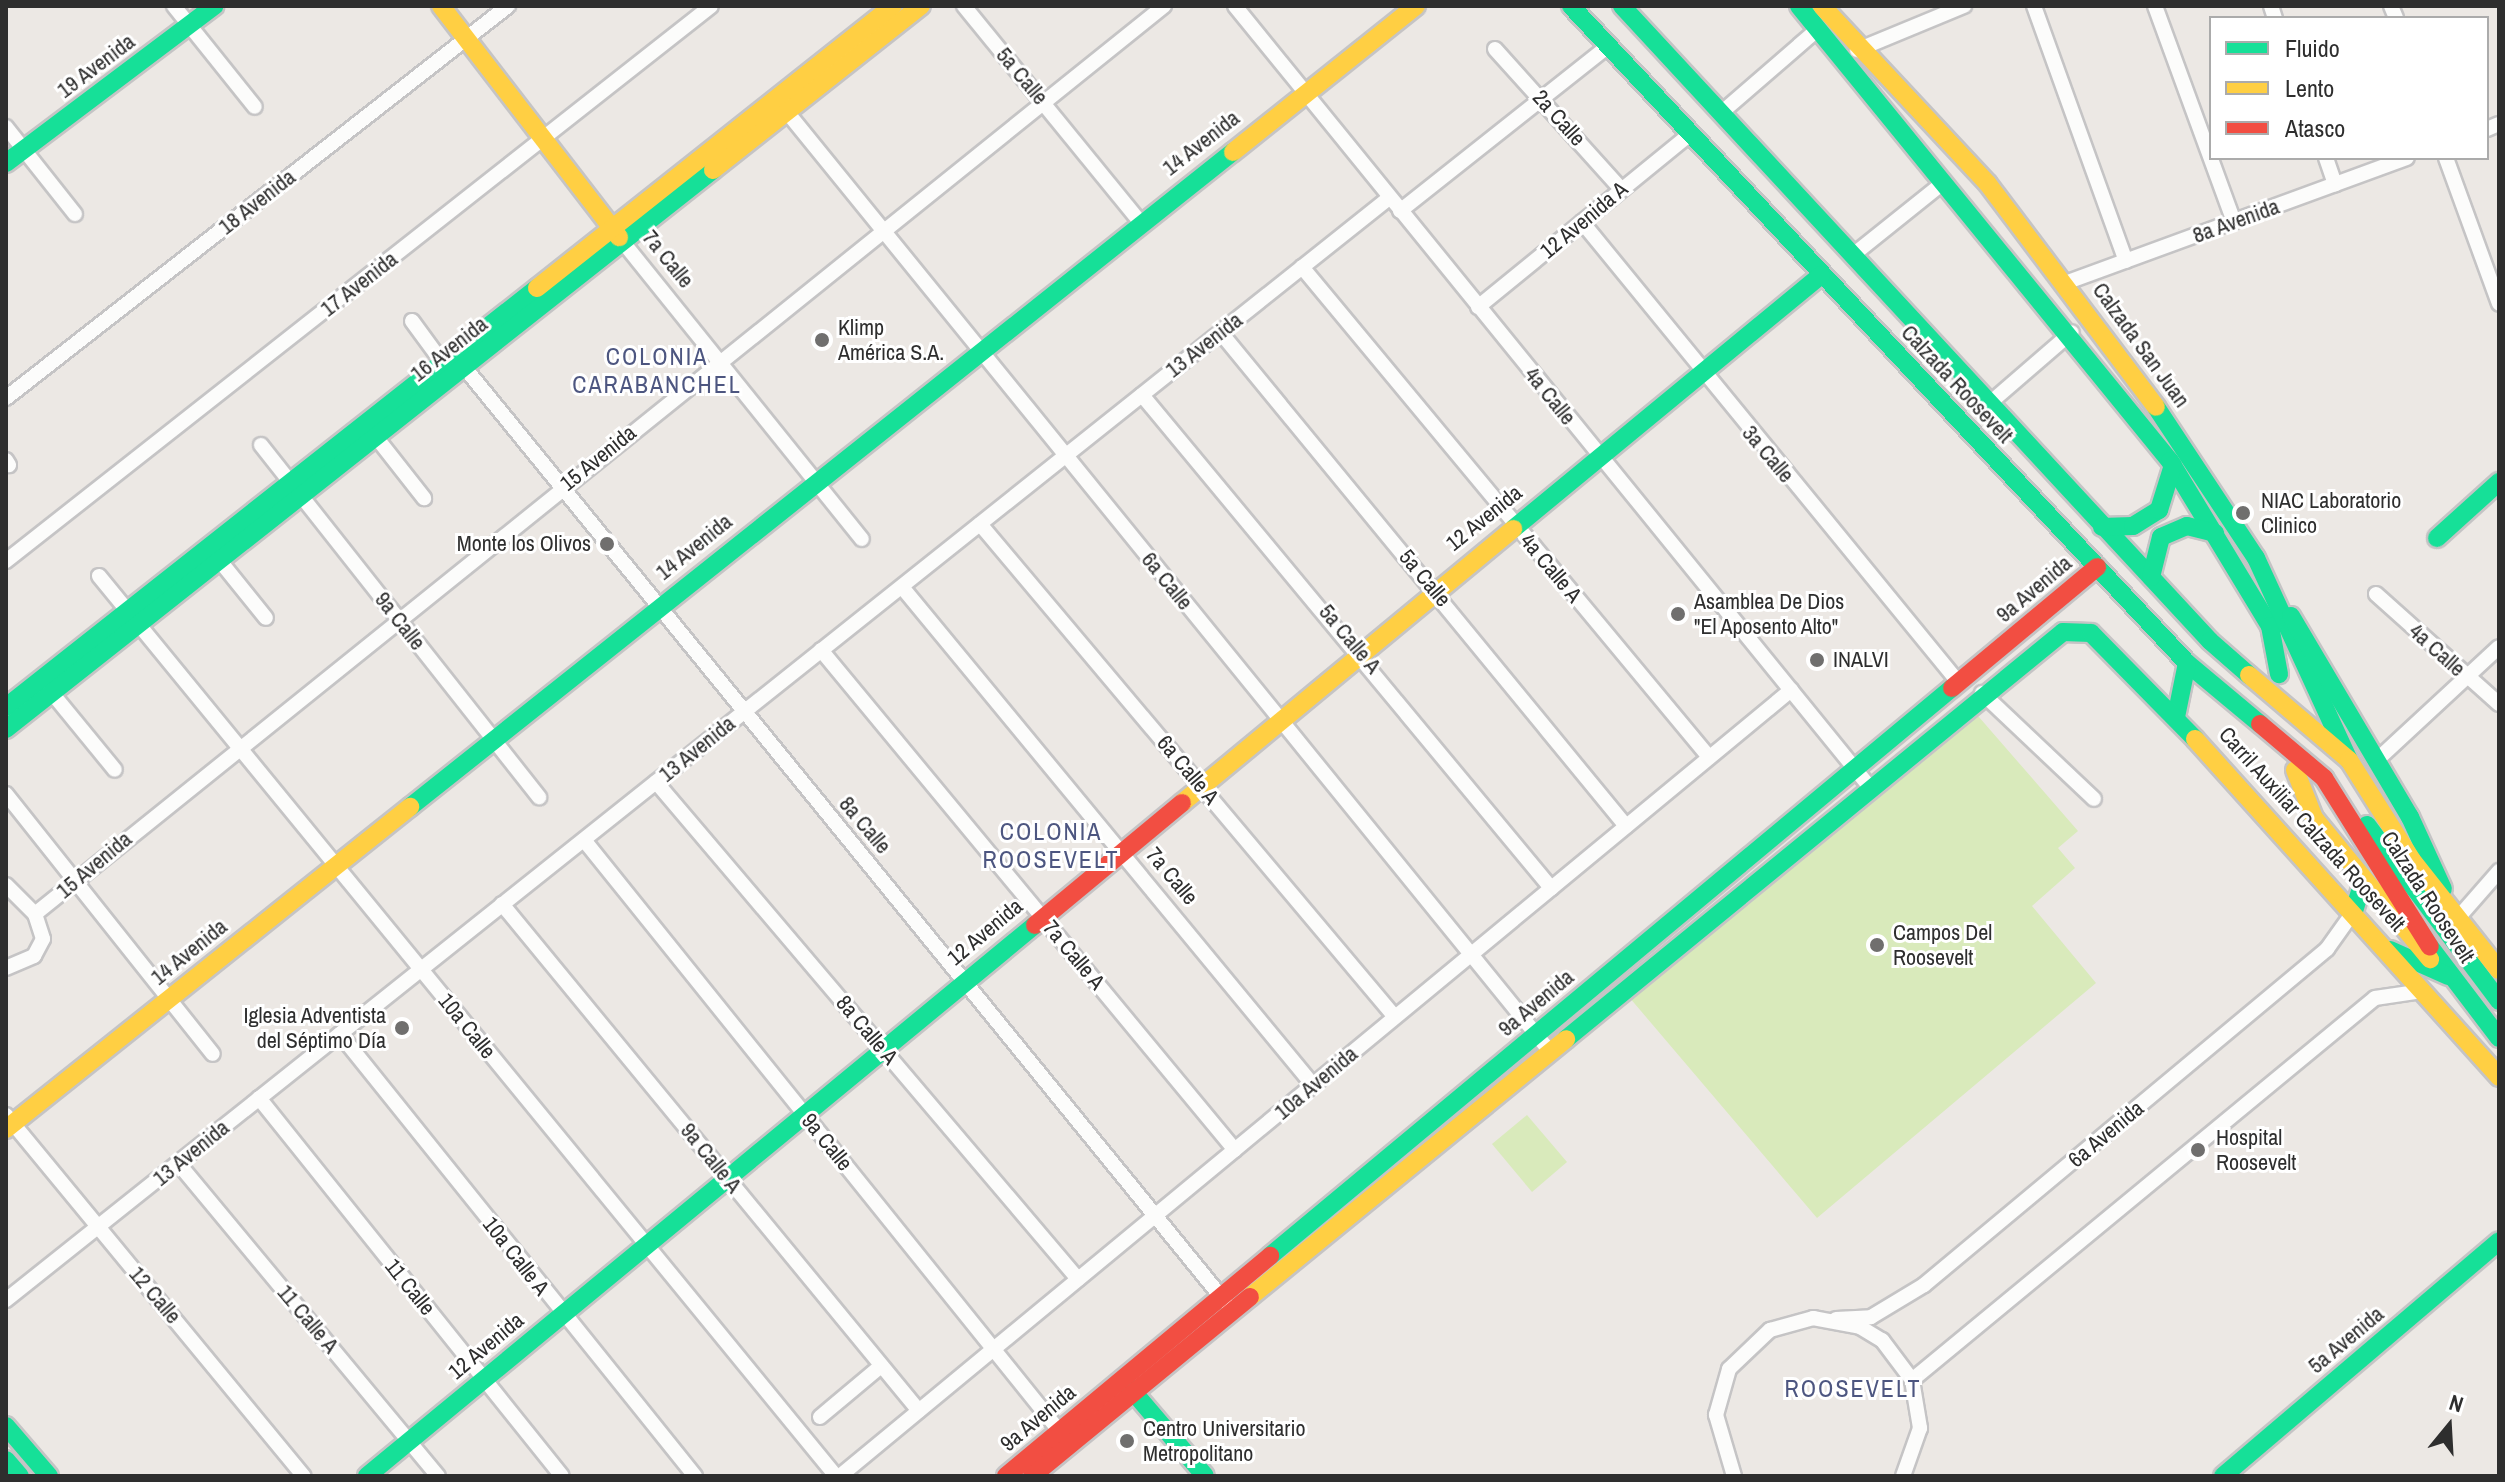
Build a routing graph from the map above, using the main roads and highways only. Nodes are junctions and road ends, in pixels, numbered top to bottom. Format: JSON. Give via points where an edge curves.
{"nodes":[{"id":1,"x":214,"y":6,"type":"edge"},
{"id":2,"x":441,"y":6,"type":"edge"},
{"id":3,"x":893,"y":6,"type":"edge"},
{"id":4,"x":921,"y":6,"type":"edge"},
{"id":5,"x":1416,"y":6,"type":"edge"},
{"id":6,"x":1571,"y":6,"type":"edge"},
{"id":7,"x":1622,"y":6,"type":"edge"},
{"id":8,"x":1799,"y":6,"type":"edge"},
{"id":9,"x":1822,"y":6,"type":"edge"},
{"id":10,"x":6,"y":163,"type":"edge"},
{"id":11,"x":618,"y":234,"type":"junction"},
{"id":12,"x":1821,"y":275,"type":"junction"},
{"id":13,"x":2173,"y":465,"type":"junction"},
{"id":14,"x":2499,"y":483,"type":"edge"},
{"id":15,"x":296,"y":490,"type":"junction"},
{"id":16,"x":2102,"y":527,"type":"junction"},
{"id":17,"x":2215,"y":533,"type":"junction"},
{"id":18,"x":2437,"y":538,"type":"dead end"},
{"id":19,"x":2256,"y":558,"type":"junction"},
{"id":20,"x":2097,"y":567,"type":"junction"},
{"id":21,"x":2151,"y":577,"type":"junction"},
{"id":22,"x":132,"y":618,"type":"junction"},
{"id":23,"x":2077,"y":629,"type":"joint"},
{"id":24,"x":2187,"y":663,"type":"junction"},
{"id":25,"x":2279,"y":674,"type":"dead end"},
{"id":26,"x":6,"y":707,"type":"edge"},
{"id":27,"x":2176,"y":717,"type":"junction"},
{"id":28,"x":6,"y":729,"type":"edge"},
{"id":29,"x":2334,"y":744,"type":"junction"},
{"id":30,"x":2349,"y":760,"type":"junction"},
{"id":31,"x":2295,"y":770,"type":"dead end"},
{"id":32,"x":2324,"y":778,"type":"junction"},
{"id":33,"x":2403,"y":874,"type":"junction"},
{"id":34,"x":2363,"y":881,"type":"junction"},
{"id":35,"x":2354,"y":911,"type":"junction"},
{"id":36,"x":2457,"y":919,"type":"junction"},
{"id":37,"x":2390,"y":950,"type":"junction"},
{"id":38,"x":2499,"y":970,"type":"edge"},
{"id":39,"x":2448,"y":976,"type":"junction"},
{"id":40,"x":2499,"y":1001,"type":"edge"},
{"id":41,"x":2499,"y":1038,"type":"edge"},
{"id":42,"x":1541,"y":1042,"type":"junction"},
{"id":43,"x":2499,"y":1077,"type":"edge"},
{"id":44,"x":8,"y":1122,"type":"edge"},
{"id":45,"x":2499,"y":1241,"type":"edge"},
{"id":46,"x":1128,"y":1386,"type":"junction"},
{"id":47,"x":6,"y":1426,"type":"edge"},
{"id":48,"x":1065,"y":1438,"type":"junction"},
{"id":49,"x":6,"y":1460,"type":"edge"},
{"id":50,"x":20,"y":1476,"type":"edge"},
{"id":51,"x":49,"y":1476,"type":"edge"},
{"id":52,"x":367,"y":1476,"type":"edge"},
{"id":53,"x":1006,"y":1476,"type":"edge"},
{"id":54,"x":1032,"y":1476,"type":"edge"},
{"id":55,"x":1205,"y":1476,"type":"edge"},
{"id":56,"x":2223,"y":1476,"type":"edge"}],
"edges":[{"from":1,"to":10,"type":"main road","name":"19 Avenida"},
{"from":2,"to":11,"type":"main road","name":"7a Calle"},
{"from":3,"to":11,"type":"main road","name":"16 Avenida"},
{"from":4,"to":11,"type":"main road","name":"16 Avenida","via":[[787,112]]},
{"from":5,"to":44,"type":"main road","name":"14 Avenida"},
{"from":6,"to":12,"type":"main road","name":"Calzada Roosevelt"},
{"from":7,"to":16,"type":"main road","name":"Calzada Roosevelt"},
{"from":8,"to":13,"type":"main road","name":"Calzada San Juan","via":[[2072,332]]},
{"from":9,"to":19,"type":"main road","name":"Calzada San Juan","via":[[1988,184],[2065,283]]},
{"from":11,"to":15,"type":"main road","name":"16 Avenida","via":[[442,362]]},
{"from":11,"to":15,"type":"main road","name":"16 Avenida","via":[[465,368]]},
{"from":12,"to":20,"type":"main road","name":"Calzada Roosevelt"},
{"from":12,"to":52,"type":"main road","name":"12 Avenida","via":[[1514,523]]},
{"from":13,"to":16,"type":"main road","via":[[2168,496],[2148,520]]},
{"from":13,"to":17,"type":"main road","name":"Calzada San Juan"},
{"from":14,"to":18,"type":"main road"},
{"from":15,"to":22,"type":"main road","name":"16 Avenida"},
{"from":15,"to":22,"type":"main road","name":"16 Avenida","via":[[220,561]]},
{"from":16,"to":21,"type":"main road","name":"Calzada Roosevelt"},
{"from":17,"to":21,"type":"main road","via":[[2187,526],[2161,537]]},
{"from":17,"to":25,"type":"main road","name":"Calzada San Juan","via":[[2270,626]]},
{"from":19,"to":30,"type":"main road","name":"Calzada San Juan"},
{"from":19,"to":36,"type":"main road","via":[[2377,760]]},
{"from":20,"to":24,"type":"main road","name":"Calzada Roosevelt"},
{"from":20,"to":42,"type":"main road","name":"9a Avenida"},
{"from":21,"to":29,"type":"main road","name":"Calzada Roosevelt","via":[[2210,641]]},
{"from":22,"to":26,"type":"main road","name":"16 Avenida"},
{"from":22,"to":28,"type":"main road","name":"16 Avenida"},
{"from":23,"to":27,"type":"main road","name":"Carril Auxiliar Calzada Roosevelt","via":[[2096,637]]},
{"from":23,"to":42,"type":"main road","name":"9a Avenida","via":[[2060,633],[1982,693]]},
{"from":24,"to":27,"type":"main road"},
{"from":24,"to":32,"type":"main road","name":"Calzada Roosevelt"},
{"from":27,"to":35,"type":"main road","name":"Carril Auxiliar Calzada Roosevelt"},
{"from":29,"to":30,"type":"main road","name":"Calzada Roosevelt"},
{"from":29,"to":33,"type":"main road","name":"Calzada Roosevelt"},
{"from":30,"to":36,"type":"main road","name":"Calzada Roosevelt"},
{"from":31,"to":34,"type":"main road","via":[[2308,810]]},
{"from":32,"to":33,"type":"main road","name":"Calzada Roosevelt","via":[[2338,780]]},
{"from":32,"to":39,"type":"main road","name":"Calzada Roosevelt"},
{"from":33,"to":40,"type":"main road"},
{"from":34,"to":35,"type":"main road"},
{"from":34,"to":39,"type":"main road"},
{"from":35,"to":37,"type":"main road","name":"Carril Auxiliar Calzada Roosevelt"},
{"from":36,"to":38,"type":"main road","name":"Calzada Roosevelt"},
{"from":37,"to":39,"type":"main road"},
{"from":37,"to":43,"type":"main road","name":"Carril Auxiliar Calzada Roosevelt"},
{"from":39,"to":41,"type":"main road","name":"Calzada Roosevelt"},
{"from":42,"to":46,"type":"main road","name":"9a Avenida"},
{"from":45,"to":56,"type":"main road","name":"5a Avenida"},
{"from":46,"to":48,"type":"main road","name":"9a Avenida"},
{"from":46,"to":55,"type":"main road"},
{"from":47,"to":51,"type":"main road"},
{"from":48,"to":53,"type":"main road","name":"9a Avenida"},
{"from":48,"to":54,"type":"main road","name":"9a Avenida"},
{"from":49,"to":50,"type":"main road"}]}
